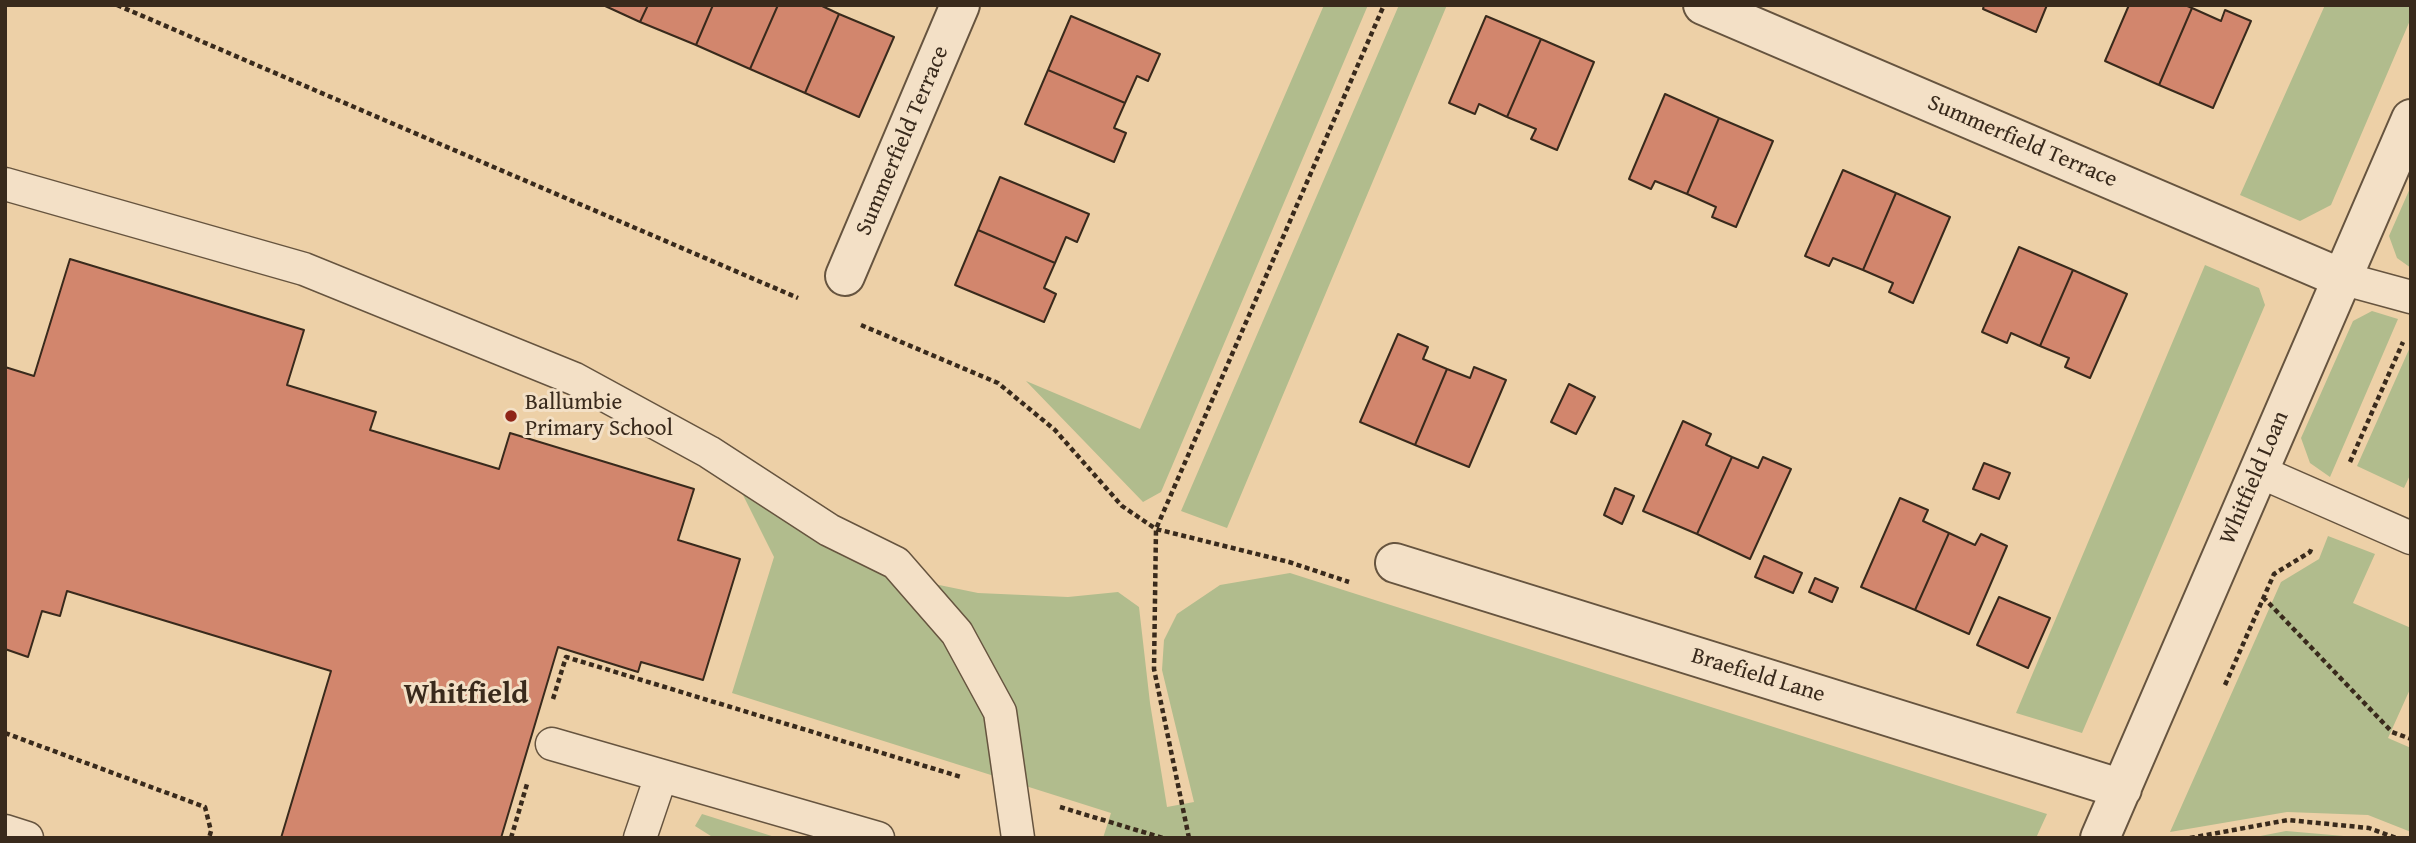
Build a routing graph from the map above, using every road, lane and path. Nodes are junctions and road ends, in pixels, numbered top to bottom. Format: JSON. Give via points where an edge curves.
{"nodes":[{"id":1,"x":117,"y":5,"type":"edge"},
{"id":2,"x":961,"y":5,"type":"edge"},
{"id":3,"x":1384,"y":5,"type":"edge"},
{"id":4,"x":1703,"y":5,"type":"edge"},
{"id":5,"x":2411,"y":120,"type":"edge"},
{"id":6,"x":5,"y":184,"type":"edge"},
{"id":7,"x":845,"y":276,"type":"dead end"},
{"id":8,"x":2341,"y":278,"type":"junction"},
{"id":9,"x":2411,"y":297,"type":"edge"},
{"id":10,"x":806,"y":301,"type":"dead end"},
{"id":11,"x":857,"y":323,"type":"dead end"},
{"id":12,"x":2405,"y":338,"type":"dead end"},
{"id":13,"x":2258,"y":471,"type":"junction"},
{"id":14,"x":2331,"y":503,"type":"junction"},
{"id":15,"x":1156,"y":529,"type":"junction"},
{"id":16,"x":2411,"y":538,"type":"edge"},
{"id":17,"x":1395,"y":564,"type":"dead end"},
{"id":18,"x":1360,"y":586,"type":"dead end"},
{"id":19,"x":2263,"y":597,"type":"junction"},
{"id":20,"x":2225,"y":686,"type":"dead end"},
{"id":21,"x":551,"y":705,"type":"dead end"},
{"id":22,"x":5,"y":733,"type":"edge"},
{"id":23,"x":2411,"y":739,"type":"edge"},
{"id":24,"x":552,"y":744,"type":"dead end"},
{"id":25,"x":661,"y":776,"type":"junction"},
{"id":26,"x":530,"y":777,"type":"dead end"},
{"id":27,"x":2122,"y":789,"type":"junction"},
{"id":28,"x":1012,"y":792,"type":"junction"},
{"id":29,"x":5,"y":831,"type":"edge"},
{"id":30,"x":27,"y":838,"type":"edge"},
{"id":31,"x":209,"y":838,"type":"edge"},
{"id":32,"x":511,"y":838,"type":"edge"},
{"id":33,"x":640,"y":838,"type":"edge"},
{"id":34,"x":878,"y":838,"type":"edge"},
{"id":35,"x":1018,"y":838,"type":"edge"},
{"id":36,"x":1163,"y":838,"type":"edge"},
{"id":37,"x":1189,"y":838,"type":"edge"},
{"id":38,"x":2101,"y":838,"type":"edge"},
{"id":39,"x":2190,"y":838,"type":"edge"},
{"id":40,"x":2396,"y":838,"type":"edge"}],
"edges":[{"from":1,"to":10,"type":"path"},
{"from":2,"to":7,"type":"street","name":"Summerfield Terrace"},
{"from":3,"to":15,"type":"path"},
{"from":4,"to":8,"type":"street","name":"Summerfield Terrace"},
{"from":5,"to":8,"type":"street","name":"Whitfield Loan"},
{"from":6,"to":28,"type":"lane","via":[[304,269],[575,379],[709,452],[829,530],[896,563],[957,633],[1000,712]]},
{"from":8,"to":9,"type":"lane"},
{"from":8,"to":13,"type":"street","name":"Whitfield Loan"},
{"from":11,"to":15,"type":"path","via":[[998,383],[1055,430],[1122,506]]},
{"from":12,"to":14,"type":"path"},
{"from":13,"to":14,"type":"lane"},
{"from":13,"to":27,"type":"street","name":"Whitfield Loan"},
{"from":14,"to":16,"type":"lane"},
{"from":14,"to":19,"type":"path","via":[[2310,552],[2274,574]]},
{"from":15,"to":18,"type":"path","via":[[1289,562]]},
{"from":15,"to":37,"type":"path","via":[[1154,670]]},
{"from":17,"to":27,"type":"street","name":"Braefield Lane"},
{"from":19,"to":20,"type":"path"},
{"from":19,"to":23,"type":"path","via":[[2392,732]]},
{"from":21,"to":28,"type":"path","via":[[566,657]]},
{"from":22,"to":31,"type":"path","via":[[205,807]]},
{"from":24,"to":25,"type":"lane"},
{"from":25,"to":33,"type":"lane"},
{"from":25,"to":34,"type":"lane"},
{"from":26,"to":32,"type":"path"},
{"from":27,"to":38,"type":"street","name":"Whitfield Loan"},
{"from":28,"to":35,"type":"lane"},
{"from":28,"to":36,"type":"path"},
{"from":29,"to":30,"type":"lane"},
{"from":39,"to":40,"type":"path","via":[[2288,820],[2369,828]]}]}
